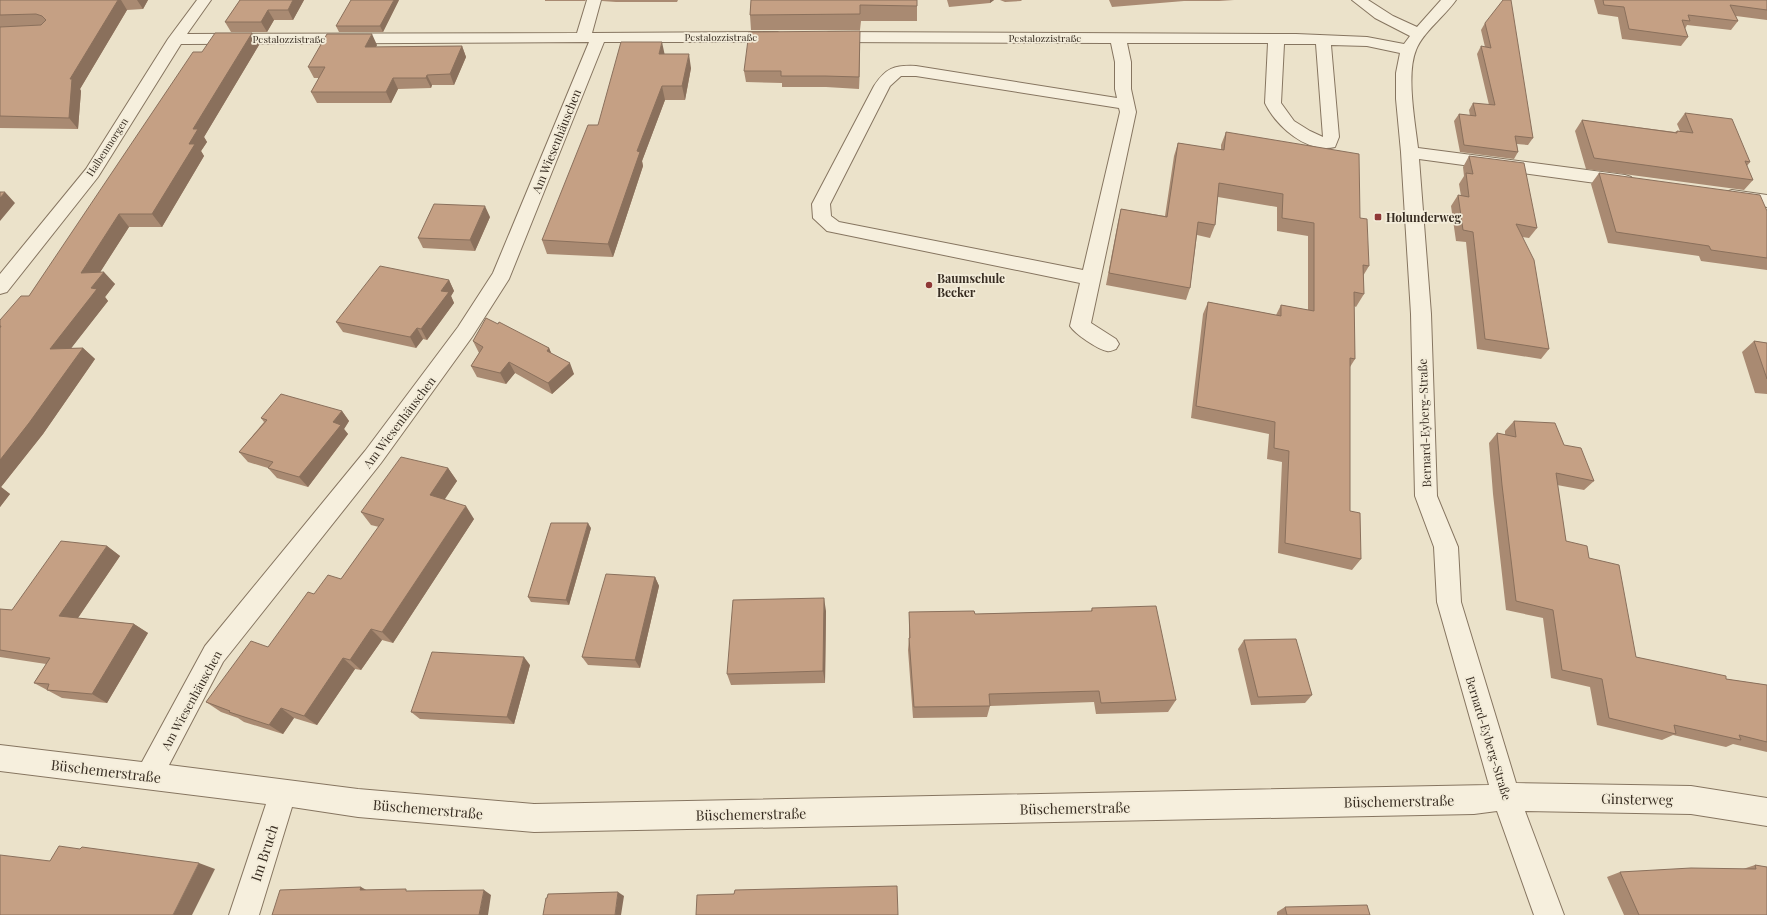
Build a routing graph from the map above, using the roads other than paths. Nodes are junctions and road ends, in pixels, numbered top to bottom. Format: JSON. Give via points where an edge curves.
{"nodes":[{"id":1,"x":204,"y":0,"type":"edge"},
{"id":2,"x":594,"y":0,"type":"edge"},
{"id":3,"x":1359,"y":0,"type":"edge"},
{"id":4,"x":1450,"y":0,"type":"edge"},
{"id":5,"x":794,"y":37,"type":"edge"},
{"id":6,"x":818,"y":37,"type":"edge"},
{"id":7,"x":591,"y":38,"type":"junction"},
{"id":8,"x":1118,"y":38,"type":"junction"},
{"id":9,"x":176,"y":39,"type":"junction"},
{"id":10,"x":1276,"y":40,"type":"junction"},
{"id":11,"x":1323,"y":40,"type":"junction"},
{"id":12,"x":1414,"y":42,"type":"junction"},
{"id":13,"x":1126,"y":104,"type":"junction"},
{"id":14,"x":1410,"y":152,"type":"junction"},
{"id":15,"x":1643,"y":184,"type":"edge"},
{"id":16,"x":1713,"y":193,"type":"edge"},
{"id":17,"x":1767,"y":201,"type":"edge"},
{"id":18,"x":1091,"y":278,"type":"junction"},
{"id":19,"x":0,"y":287,"type":"edge"},
{"id":20,"x":1109,"y":344,"type":"dead end"},
{"id":21,"x":0,"y":758,"type":"edge"},
{"id":22,"x":149,"y":776,"type":"junction"},
{"id":23,"x":283,"y":792,"type":"junction"},
{"id":24,"x":1506,"y":797,"type":"junction"},
{"id":25,"x":1767,"y":812,"type":"edge"},
{"id":26,"x":244,"y":915,"type":"edge"},
{"id":27,"x":1549,"y":915,"type":"edge"}],
"edges":[{"from":1,"to":9,"type":"street","name":"Halbenmorgen"},
{"from":2,"to":7,"type":"street","name":"Am Wiesenhäuschen"},
{"from":3,"to":12,"type":"street","via":[[1377,14],[1400,26]]},
{"from":4,"to":12,"type":"street"},
{"from":5,"to":7,"type":"street","name":"Pestalozzistraße"},
{"from":6,"to":8,"type":"street","name":"Pestalozzistraße"},
{"from":7,"to":9,"type":"street","name":"Pestalozzistraße"},
{"from":7,"to":22,"type":"street","name":"Am Wiesenhäuschen","via":[[502,274],[465,332],[373,457],[214,654]]},
{"from":8,"to":10,"type":"street","name":"Pestalozzistraße"},
{"from":8,"to":13,"type":"street","via":[[1123,62]]},
{"from":9,"to":19,"type":"street","name":"Halbenmorgen","via":[[92,173]]},
{"from":10,"to":11,"type":"street","name":"Pestalozzistraße"},
{"from":10,"to":11,"type":"street","via":[[1276,111],[1299,133],[1312,140],[1328,143],[1331,137]]},
{"from":11,"to":12,"type":"street","name":"Pestalozzistraße","via":[[1390,44]]},
{"from":12,"to":14,"type":"street","name":"Bernard-Eyberg-Straße","via":[[1404,73]]},
{"from":13,"to":18,"type":"street","via":[[1128,112]]},
{"from":13,"to":18,"type":"street","via":[[916,71],[900,71],[889,75],[882,86],[822,204],[822,218],[833,227]]},
{"from":14,"to":15,"type":"street"},
{"from":14,"to":24,"type":"street","name":"Bernard-Eyberg-Straße","via":[[1421,314],[1426,496],[1446,547],[1449,602]]},
{"from":16,"to":17,"type":"street"},
{"from":18,"to":20,"type":"street","via":[[1080,326]]},
{"from":21,"to":22,"type":"street","name":"Büschemerstraße"},
{"from":22,"to":23,"type":"street","name":"Büschemerstraße"},
{"from":23,"to":24,"type":"street","name":"Büschemerstraße","via":[[358,803],[534,818],[1474,800]]},
{"from":23,"to":26,"type":"street","name":"Im Bruch"},
{"from":24,"to":25,"type":"street","name":"Ginsterweg","via":[[1691,800]]},
{"from":24,"to":27,"type":"street","name":"Bernard-Eyberg-Straße"}]}
